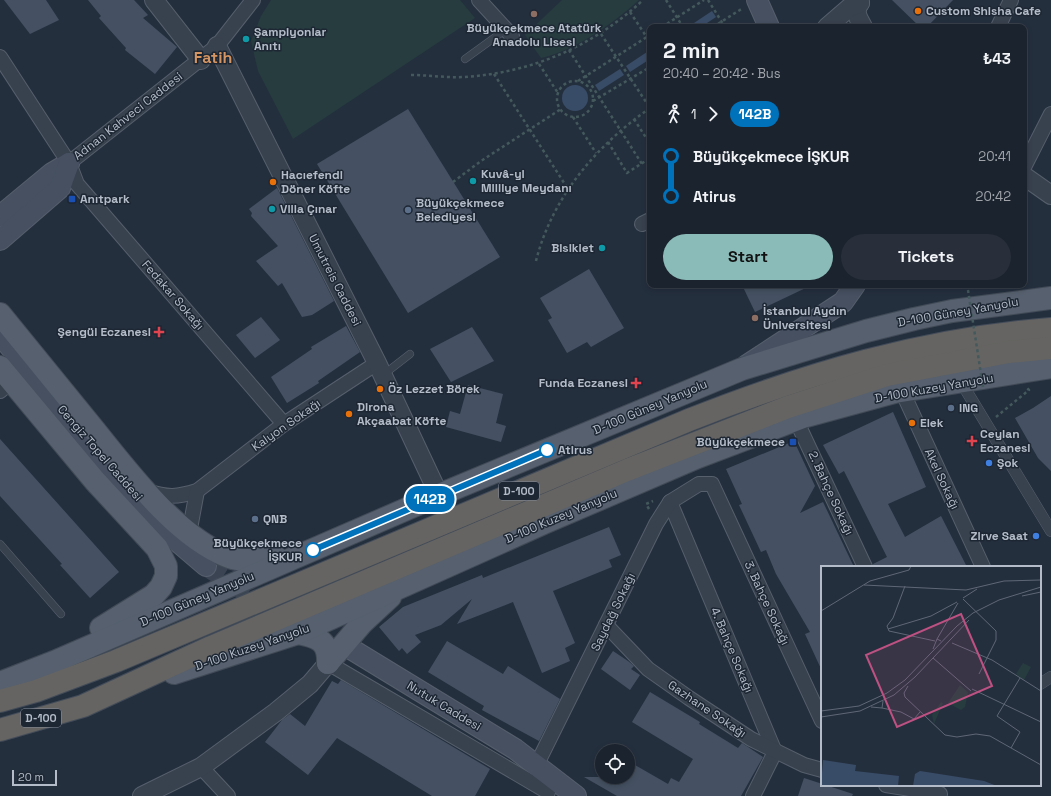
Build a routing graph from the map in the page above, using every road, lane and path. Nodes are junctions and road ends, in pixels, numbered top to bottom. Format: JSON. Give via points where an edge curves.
{"nodes":[{"id":1,"x":154,"y":0,"type":"edge"},
{"id":2,"x":253,"y":0,"type":"edge"},
{"id":3,"x":479,"y":0,"type":"edge"},
{"id":4,"x":643,"y":0,"type":"edge"},
{"id":5,"x":666,"y":0,"type":"edge"},
{"id":6,"x":704,"y":0,"type":"edge"},
{"id":7,"x":708,"y":0,"type":"edge"},
{"id":8,"x":1011,"y":0,"type":"edge"},
{"id":9,"x":861,"y":2,"type":"edge"},
{"id":10,"x":751,"y":3,"type":"edge"},
{"id":11,"x":630,"y":12,"type":"junction"},
{"id":12,"x":677,"y":18,"type":"junction"},
{"id":13,"x":722,"y":22,"type":"junction"},
{"id":14,"x":667,"y":24,"type":"edge"},
{"id":15,"x":681,"y":24,"type":"edge"},
{"id":16,"x":718,"y":24,"type":"edge"},
{"id":17,"x":767,"y":24,"type":"edge"},
{"id":18,"x":830,"y":24,"type":"edge"},
{"id":19,"x":862,"y":24,"type":"edge"},
{"id":20,"x":999,"y":24,"type":"edge"},
{"id":21,"x":508,"y":33,"type":"joint"},
{"id":22,"x":601,"y":34,"type":"junction"},
{"id":23,"x":647,"y":35,"type":"edge"},
{"id":24,"x":647,"y":37,"type":"edge"},
{"id":25,"x":217,"y":46,"type":"junction"},
{"id":26,"x":569,"y":50,"type":"junction"},
{"id":27,"x":0,"y":57,"type":"edge"},
{"id":28,"x":616,"y":57,"type":"junction"},
{"id":29,"x":465,"y":59,"type":"dead end"},
{"id":30,"x":200,"y":60,"type":"junction"},
{"id":31,"x":538,"y":64,"type":"junction"},
{"id":32,"x":647,"y":69,"type":"edge"},
{"id":33,"x":494,"y":74,"type":"junction"},
{"id":34,"x":412,"y":75,"type":"dead end"},
{"id":35,"x":586,"y":76,"type":"junction"},
{"id":36,"x":631,"y":79,"type":"junction"},
{"id":37,"x":578,"y":81,"type":"junction"},
{"id":38,"x":558,"y":93,"type":"junction"},
{"id":39,"x":600,"y":97,"type":"junction"},
{"id":40,"x":593,"y":101,"type":"junction"},
{"id":41,"x":647,"y":103,"type":"edge"},
{"id":42,"x":561,"y":109,"type":"junction"},
{"id":43,"x":647,"y":110,"type":"edge"},
{"id":44,"x":1051,"y":114,"type":"edge"},
{"id":45,"x":574,"y":117,"type":"junction"},
{"id":46,"x":634,"y":119,"type":"junction"},
{"id":47,"x":530,"y":129,"type":"junction"},
{"id":48,"x":621,"y":130,"type":"junction"},
{"id":49,"x":647,"y":139,"type":"edge"},
{"id":50,"x":608,"y":142,"type":"junction"},
{"id":51,"x":596,"y":153,"type":"junction"},
{"id":52,"x":647,"y":160,"type":"edge"},
{"id":53,"x":1027,"y":161,"type":"edge"},
{"id":54,"x":69,"y":163,"type":"junction"},
{"id":55,"x":642,"y":164,"type":"junction"},
{"id":56,"x":1027,"y":178,"type":"edge"},
{"id":57,"x":453,"y":182,"type":"dead end"},
{"id":58,"x":568,"y":189,"type":"junction"},
{"id":59,"x":1051,"y":195,"type":"edge"},
{"id":60,"x":0,"y":216,"type":"edge"},
{"id":61,"x":0,"y":240,"type":"edge"},
{"id":62,"x":536,"y":261,"type":"dead end"},
{"id":63,"x":853,"y":288,"type":"edge"},
{"id":64,"x":968,"y":290,"type":"dead end"},
{"id":65,"x":1051,"y":298,"type":"edge"},
{"id":66,"x":0,"y":314,"type":"edge"},
{"id":67,"x":1051,"y":329,"type":"edge"},
{"id":68,"x":0,"y":335,"type":"edge"},
{"id":69,"x":0,"y":344,"type":"edge"},
{"id":70,"x":1051,"y":348,"type":"edge"},
{"id":71,"x":410,"y":354,"type":"dead end"},
{"id":72,"x":1051,"y":367,"type":"edge"},
{"id":73,"x":380,"y":369,"type":"junction"},
{"id":74,"x":742,"y":369,"type":"junction"},
{"id":75,"x":4,"y":380,"type":"edge"},
{"id":76,"x":961,"y":382,"type":"junction"},
{"id":77,"x":1025,"y":386,"type":"dead end"},
{"id":78,"x":983,"y":387,"type":"dead end"},
{"id":79,"x":902,"y":391,"type":"junction"},
{"id":80,"x":796,"y":420,"type":"junction"},
{"id":81,"x":284,"y":424,"type":"junction"},
{"id":82,"x":986,"y":425,"type":"junction"},
{"id":83,"x":712,"y":484,"type":"joint"},
{"id":84,"x":144,"y":490,"type":"junction"},
{"id":85,"x":197,"y":491,"type":"junction"},
{"id":86,"x":439,"y":495,"type":"junction"},
{"id":87,"x":670,"y":502,"type":"junction"},
{"id":88,"x":1051,"y":531,"type":"edge"},
{"id":89,"x":190,"y":534,"type":"junction"},
{"id":90,"x":0,"y":544,"type":"edge"},
{"id":91,"x":295,"y":557,"type":"junction"},
{"id":92,"x":866,"y":566,"type":"edge"},
{"id":93,"x":983,"y":566,"type":"edge"},
{"id":94,"x":404,"y":584,"type":"junction"},
{"id":95,"x":61,"y":614,"type":"dead end"},
{"id":96,"x":606,"y":625,"type":"junction"},
{"id":97,"x":298,"y":633,"type":"junction"},
{"id":98,"x":66,"y":655,"type":"junction"},
{"id":99,"x":342,"y":657,"type":"junction"},
{"id":100,"x":1051,"y":677,"type":"edge"},
{"id":101,"x":0,"y":683,"type":"edge"},
{"id":102,"x":1041,"y":683,"type":"edge"},
{"id":103,"x":0,"y":701,"type":"edge"},
{"id":104,"x":83,"y":706,"type":"junction"},
{"id":105,"x":821,"y":719,"type":"edge"},
{"id":106,"x":0,"y":730,"type":"edge"},
{"id":107,"x":775,"y":752,"type":"junction"},
{"id":108,"x":201,"y":766,"type":"junction"},
{"id":109,"x":536,"y":766,"type":"junction"},
{"id":110,"x":821,"y":770,"type":"edge"},
{"id":111,"x":894,"y":786,"type":"edge"},
{"id":112,"x":549,"y":789,"type":"edge"},
{"id":113,"x":941,"y":792,"type":"edge"},
{"id":114,"x":142,"y":796,"type":"edge"},
{"id":115,"x":228,"y":796,"type":"edge"},
{"id":116,"x":576,"y":796,"type":"edge"},
{"id":117,"x":753,"y":796,"type":"edge"}],
"edges":[{"from":1,"to":30,"type":"street"},
{"from":2,"to":25,"type":"street","name":"Adnan Kahveci Caddesi"},
{"from":3,"to":21,"type":"street"},
{"from":4,"to":11,"type":"path"},
{"from":5,"to":12,"type":"path"},
{"from":6,"to":12,"type":"path"},
{"from":7,"to":13,"type":"path"},
{"from":8,"to":20,"type":"street"},
{"from":9,"to":18,"type":"street","via":[[849,8]]},
{"from":9,"to":19,"type":"street","via":[[856,9]]},
{"from":10,"to":13,"type":"path"},
{"from":10,"to":17,"type":"main road"},
{"from":11,"to":22,"type":"path"},
{"from":11,"to":23,"type":"path"},
{"from":12,"to":14,"type":"path"},
{"from":12,"to":15,"type":"path"},
{"from":13,"to":16,"type":"path"},
{"from":21,"to":29,"type":"lane"},
{"from":22,"to":26,"type":"path"},
{"from":22,"to":28,"type":"path"},
{"from":24,"to":28,"type":"path"},
{"from":25,"to":30,"type":"street","name":"Adnan Kahveci Caddesi"},
{"from":25,"to":73,"type":"street","name":"Umutreis Caddesi"},
{"from":26,"to":31,"type":"path"},
{"from":26,"to":35,"type":"path"},
{"from":27,"to":54,"type":"street","name":"Fedakar Sokağı"},
{"from":28,"to":35,"type":"path"},
{"from":28,"to":36,"type":"path"},
{"from":30,"to":54,"type":"street","name":"Adnan Kahveci Caddesi"},
{"from":31,"to":33,"type":"path"},
{"from":31,"to":38,"type":"path"},
{"from":32,"to":36,"type":"path"},
{"from":33,"to":34,"type":"path","via":[[463,77]]},
{"from":33,"to":47,"type":"path"},
{"from":35,"to":37,"type":"path"},
{"from":35,"to":39,"type":"path"},
{"from":36,"to":39,"type":"path"},
{"from":36,"to":41,"type":"path"},
{"from":37,"to":38,"type":"path","via":[[566,83]]},
{"from":37,"to":40,"type":"path","via":[[589,87]]},
{"from":38,"to":42,"type":"path","via":[[557,99]]},
{"from":39,"to":40,"type":"path"},
{"from":39,"to":48,"type":"path"},
{"from":40,"to":45,"type":"path","via":[[586,114]]},
{"from":42,"to":45,"type":"path","via":[[565,114]]},
{"from":42,"to":47,"type":"path"},
{"from":43,"to":46,"type":"path"},
{"from":44,"to":53,"type":"street"},
{"from":45,"to":51,"type":"path"},
{"from":46,"to":48,"type":"path"},
{"from":46,"to":49,"type":"path"},
{"from":47,"to":57,"type":"path"},
{"from":47,"to":58,"type":"path"},
{"from":48,"to":50,"type":"path"},
{"from":48,"to":55,"type":"path"},
{"from":50,"to":51,"type":"path"},
{"from":50,"to":55,"type":"path","via":[[627,173]]},
{"from":51,"to":58,"type":"path"},
{"from":52,"to":55,"type":"path"},
{"from":54,"to":60,"type":"main road","name":"Adnan Kahveci Caddesi","via":[[52,173]]},
{"from":54,"to":61,"type":"main road","name":"Adnan Kahveci Caddesi","via":[[60,188]]},
{"from":54,"to":81,"type":"street","name":"Fedakar Sokağı","via":[[77,184]]},
{"from":56,"to":59,"type":"street"},
{"from":58,"to":62,"type":"path","via":[[543,238]]},
{"from":63,"to":74,"type":"main road","via":[[843,302],[770,348]]},
{"from":64,"to":78,"type":"path","bridge":true},
{"from":65,"to":74,"type":"main road","name":"D-100 Güney Yanyolu","via":[[952,311],[914,319]]},
{"from":66,"to":84,"type":"main road"},
{"from":67,"to":103,"type":"highway","number":"D-100","via":[[1004,333],[951,342],[870,360],[773,388],[689,420],[116,661],[36,691]]},
{"from":68,"to":69,"type":"main road","name":"Cengiz Topel Caddesi","via":[[136,497],[209,563],[145,514],[117,485]]},
{"from":70,"to":104,"type":"highway","number":"D-100","via":[[1009,352],[887,375],[788,407],[584,489],[218,644]]},
{"from":71,"to":73,"type":"lane"},
{"from":72,"to":76,"type":"main road","name":"D-100 Kuzey Yanyolu"},
{"from":73,"to":81,"type":"street","name":"Kalyon Sokağı"},
{"from":73,"to":86,"type":"street","name":"Umutreis Caddesi"},
{"from":74,"to":86,"type":"main road","name":"D-100 Güney Yanyolu"},
{"from":75,"to":98,"type":"main road","via":[[157,548],[166,566],[166,576],[154,595],[107,624]]},
{"from":76,"to":79,"type":"main road","name":"D-100 Kuzey Yanyolu"},
{"from":76,"to":82,"type":"street"},
{"from":77,"to":82,"type":"path","via":[[1029,390]]},
{"from":79,"to":80,"type":"main road","name":"D-100 Kuzey Yanyolu"},
{"from":79,"to":93,"type":"street","name":"Akel Sokağı"},
{"from":80,"to":92,"type":"street","name":"2. Bahçe Sokağı"},
{"from":80,"to":94,"type":"main road","name":"D-100 Kuzey Yanyolu","via":[[691,460]]},
{"from":81,"to":85,"type":"street","name":"Kalyon Sokağı"},
{"from":82,"to":88,"type":"street"},
{"from":83,"to":87,"type":"street","name":"Saydağ Sokağı","via":[[699,484]]},
{"from":83,"to":105,"type":"street","name":"3. Bahçe Sokağı"},
{"from":84,"to":85,"type":"street","name":"Kalyon Sokağı","via":[[163,497]]},
{"from":84,"to":89,"type":"main road"},
{"from":85,"to":89,"type":"street"},
{"from":86,"to":91,"type":"main road","name":"D-100 Güney Yanyolu"},
{"from":87,"to":96,"type":"street","name":"Saydağ Sokağı","via":[[656,524]]},
{"from":87,"to":107,"type":"street","name":"4. Bahçe Sokağı"},
{"from":89,"to":91,"type":"main road","via":[[230,557],[248,561]]},
{"from":90,"to":95,"type":"lane"},
{"from":91,"to":98,"type":"main road","name":"D-100 Güney Yanyolu"},
{"from":94,"to":97,"type":"main road","name":"D-100 Kuzey Yanyolu"},
{"from":94,"to":99,"type":"main road","via":[[362,623]]},
{"from":96,"to":107,"type":"street","name":"Gazhane Sokağı","via":[[648,669],[751,739]]},
{"from":96,"to":109,"type":"street","name":"Saydağ Sokağı"},
{"from":97,"to":99,"type":"main road","via":[[313,636]]},
{"from":97,"to":104,"type":"main road","name":"D-100 Kuzey Yanyolu","via":[[197,665]]},
{"from":98,"to":101,"type":"main road","name":"D-100 Güney Yanyolu"},
{"from":99,"to":108,"type":"street","via":[[276,712]]},
{"from":99,"to":109,"type":"main road","name":"Nutuk Caddesi","via":[[515,749]]},
{"from":99,"to":112,"type":"street"},
{"from":100,"to":102,"type":"street"},
{"from":104,"to":106,"type":"highway","number":"D-100"},
{"from":107,"to":110,"type":"street","name":"Gazhane Sokağı"},
{"from":107,"to":117,"type":"street"},
{"from":108,"to":114,"type":"street"},
{"from":108,"to":115,"type":"street"},
{"from":109,"to":112,"type":"main road","name":"Nutuk Caddesi"},
{"from":111,"to":113,"type":"street"},
{"from":112,"to":116,"type":"main road","name":"Nutuk Caddesi"}]}
